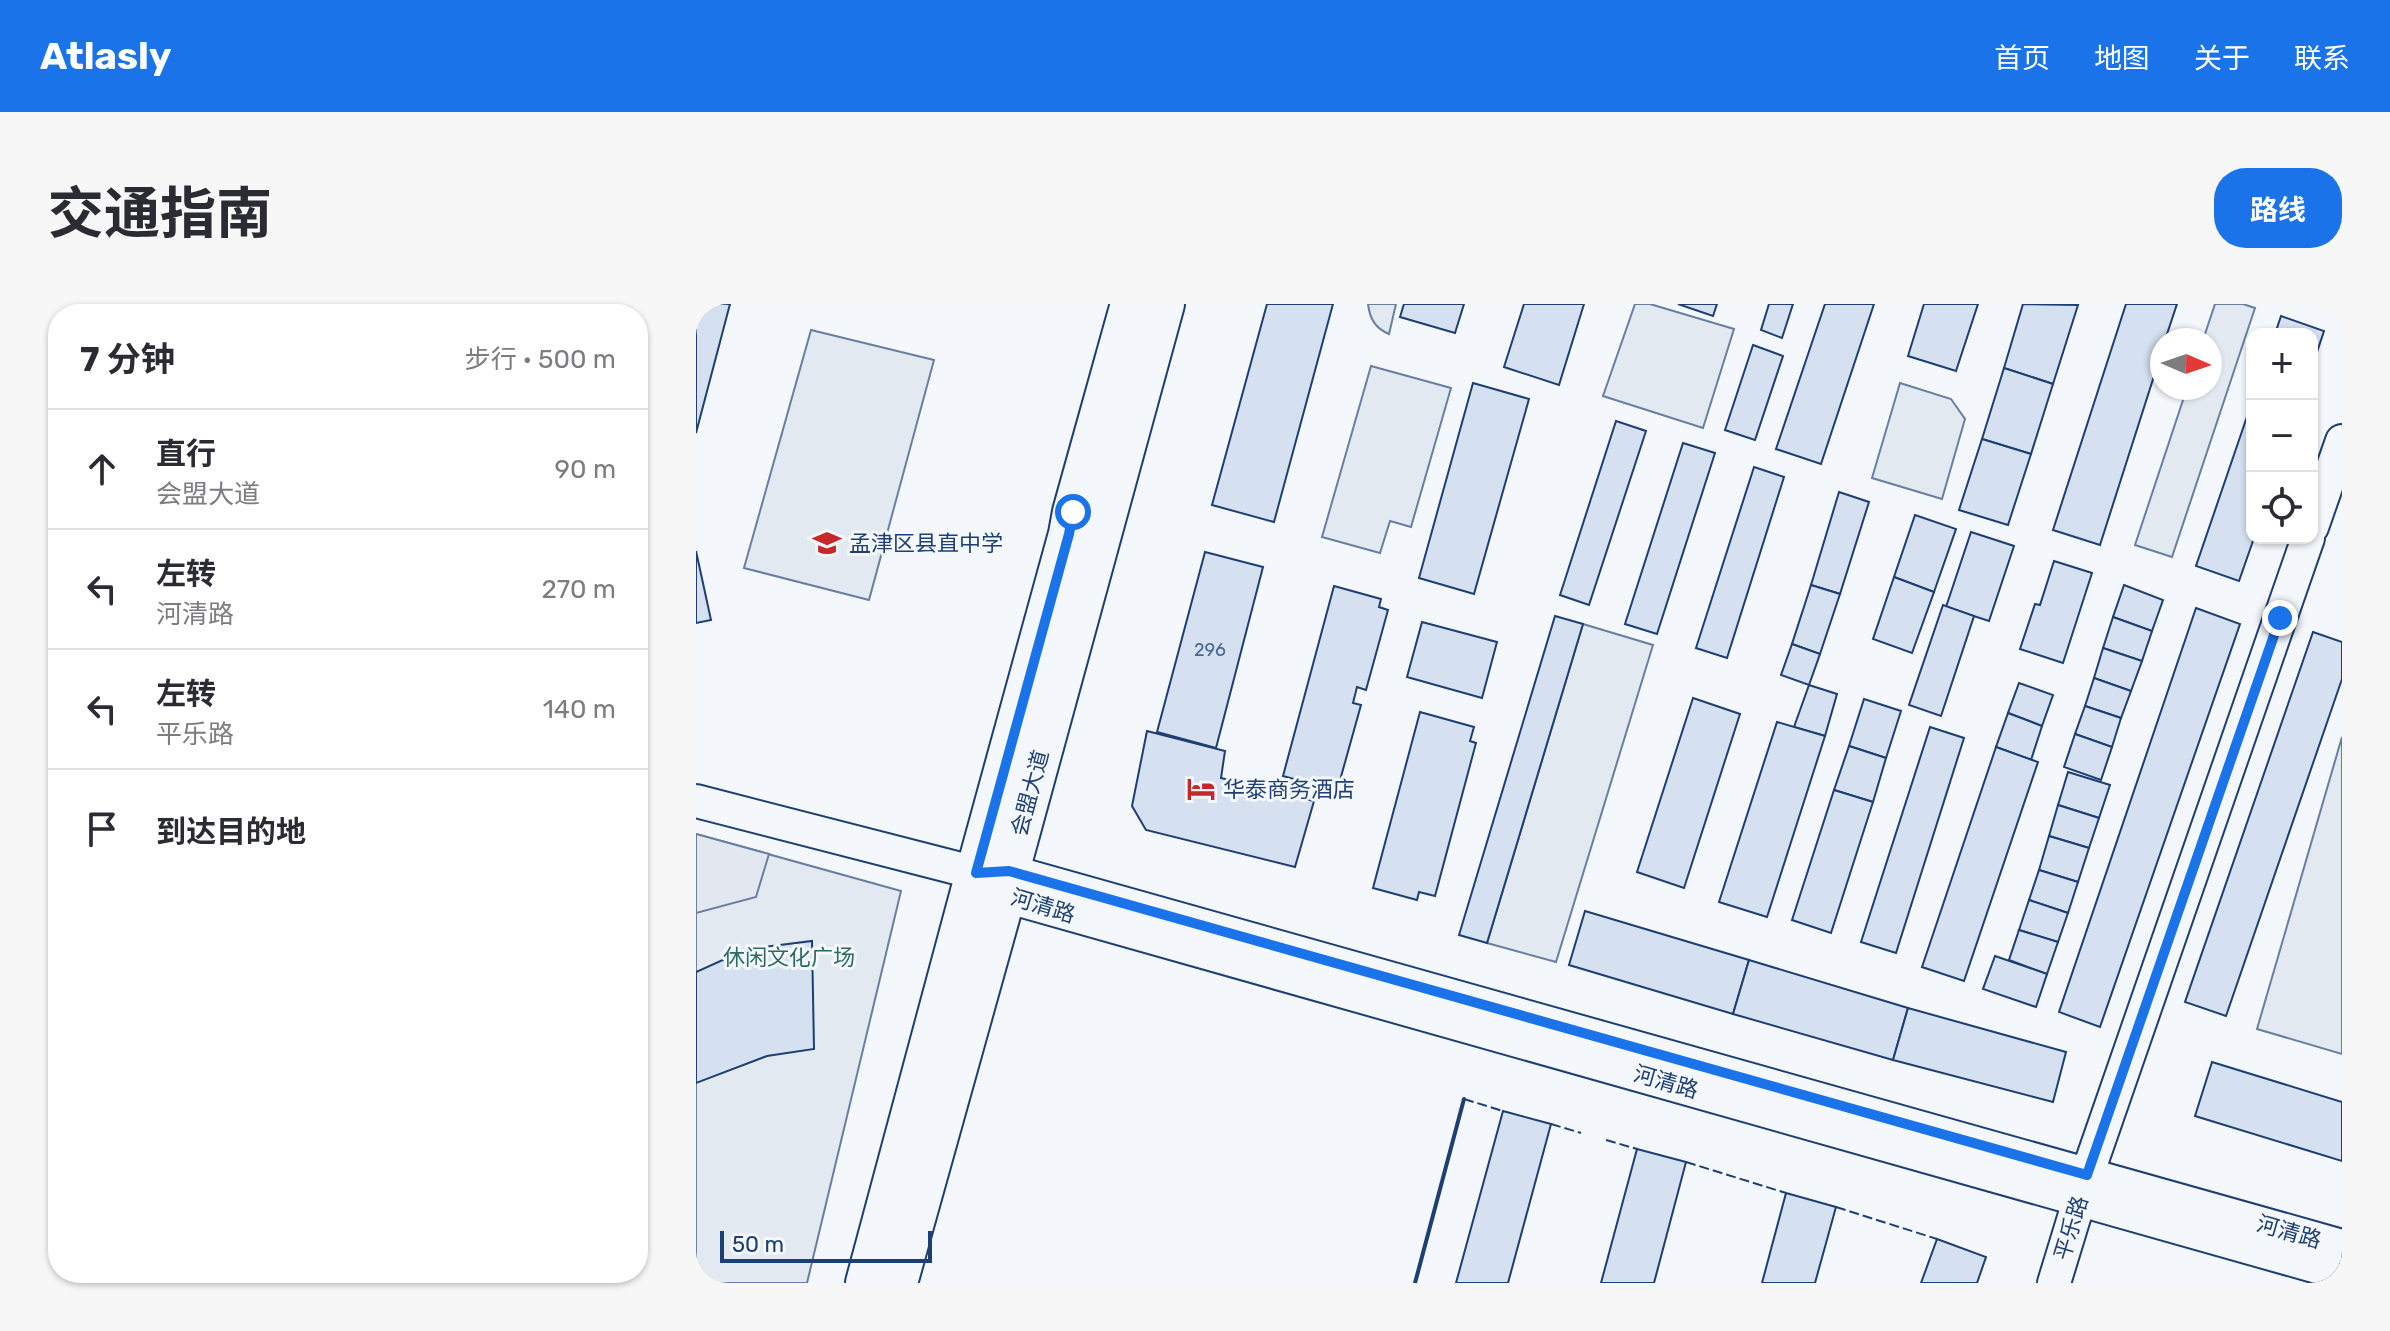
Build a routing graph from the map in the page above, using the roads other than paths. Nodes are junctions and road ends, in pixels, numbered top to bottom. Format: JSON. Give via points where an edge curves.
{"nodes":[{"id":1,"x":1131,"y":304,"type":"edge"},
{"id":2,"x":1164,"y":304,"type":"edge"},
{"id":3,"x":2342,"y":441,"type":"edge"},
{"id":4,"x":2318,"y":510,"type":"edge"},
{"id":5,"x":2306,"y":544,"type":"edge"},
{"id":6,"x":696,"y":801,"type":"edge"},
{"id":7,"x":996,"y":880,"type":"junction"},
{"id":8,"x":2084,"y":1187,"type":"junction"},
{"id":9,"x":2342,"y":1246,"type":"edge"},
{"id":10,"x":2342,"y":1274,"type":"edge"},
{"id":11,"x":866,"y":1283,"type":"edge"},
{"id":12,"x":897,"y":1283,"type":"edge"},
{"id":13,"x":2054,"y":1283,"type":"edge"}],
"edges":[{"from":1,"to":7,"type":"main road","name":"会盟大道"},
{"from":2,"to":7,"type":"main road","name":"会盟大道"},
{"from":3,"to":4,"type":"street"},
{"from":5,"to":8,"type":"street","name":"平乐路"},
{"from":6,"to":7,"type":"street","name":"河清路"},
{"from":7,"to":8,"type":"street","name":"河清路"},
{"from":7,"to":11,"type":"main road","name":"会盟大道"},
{"from":7,"to":12,"type":"main road","name":"会盟大道"},
{"from":8,"to":9,"type":"street","name":"河清路"},
{"from":8,"to":10,"type":"street","name":"河清路"},
{"from":8,"to":13,"type":"street","name":"平乐路"}]}
